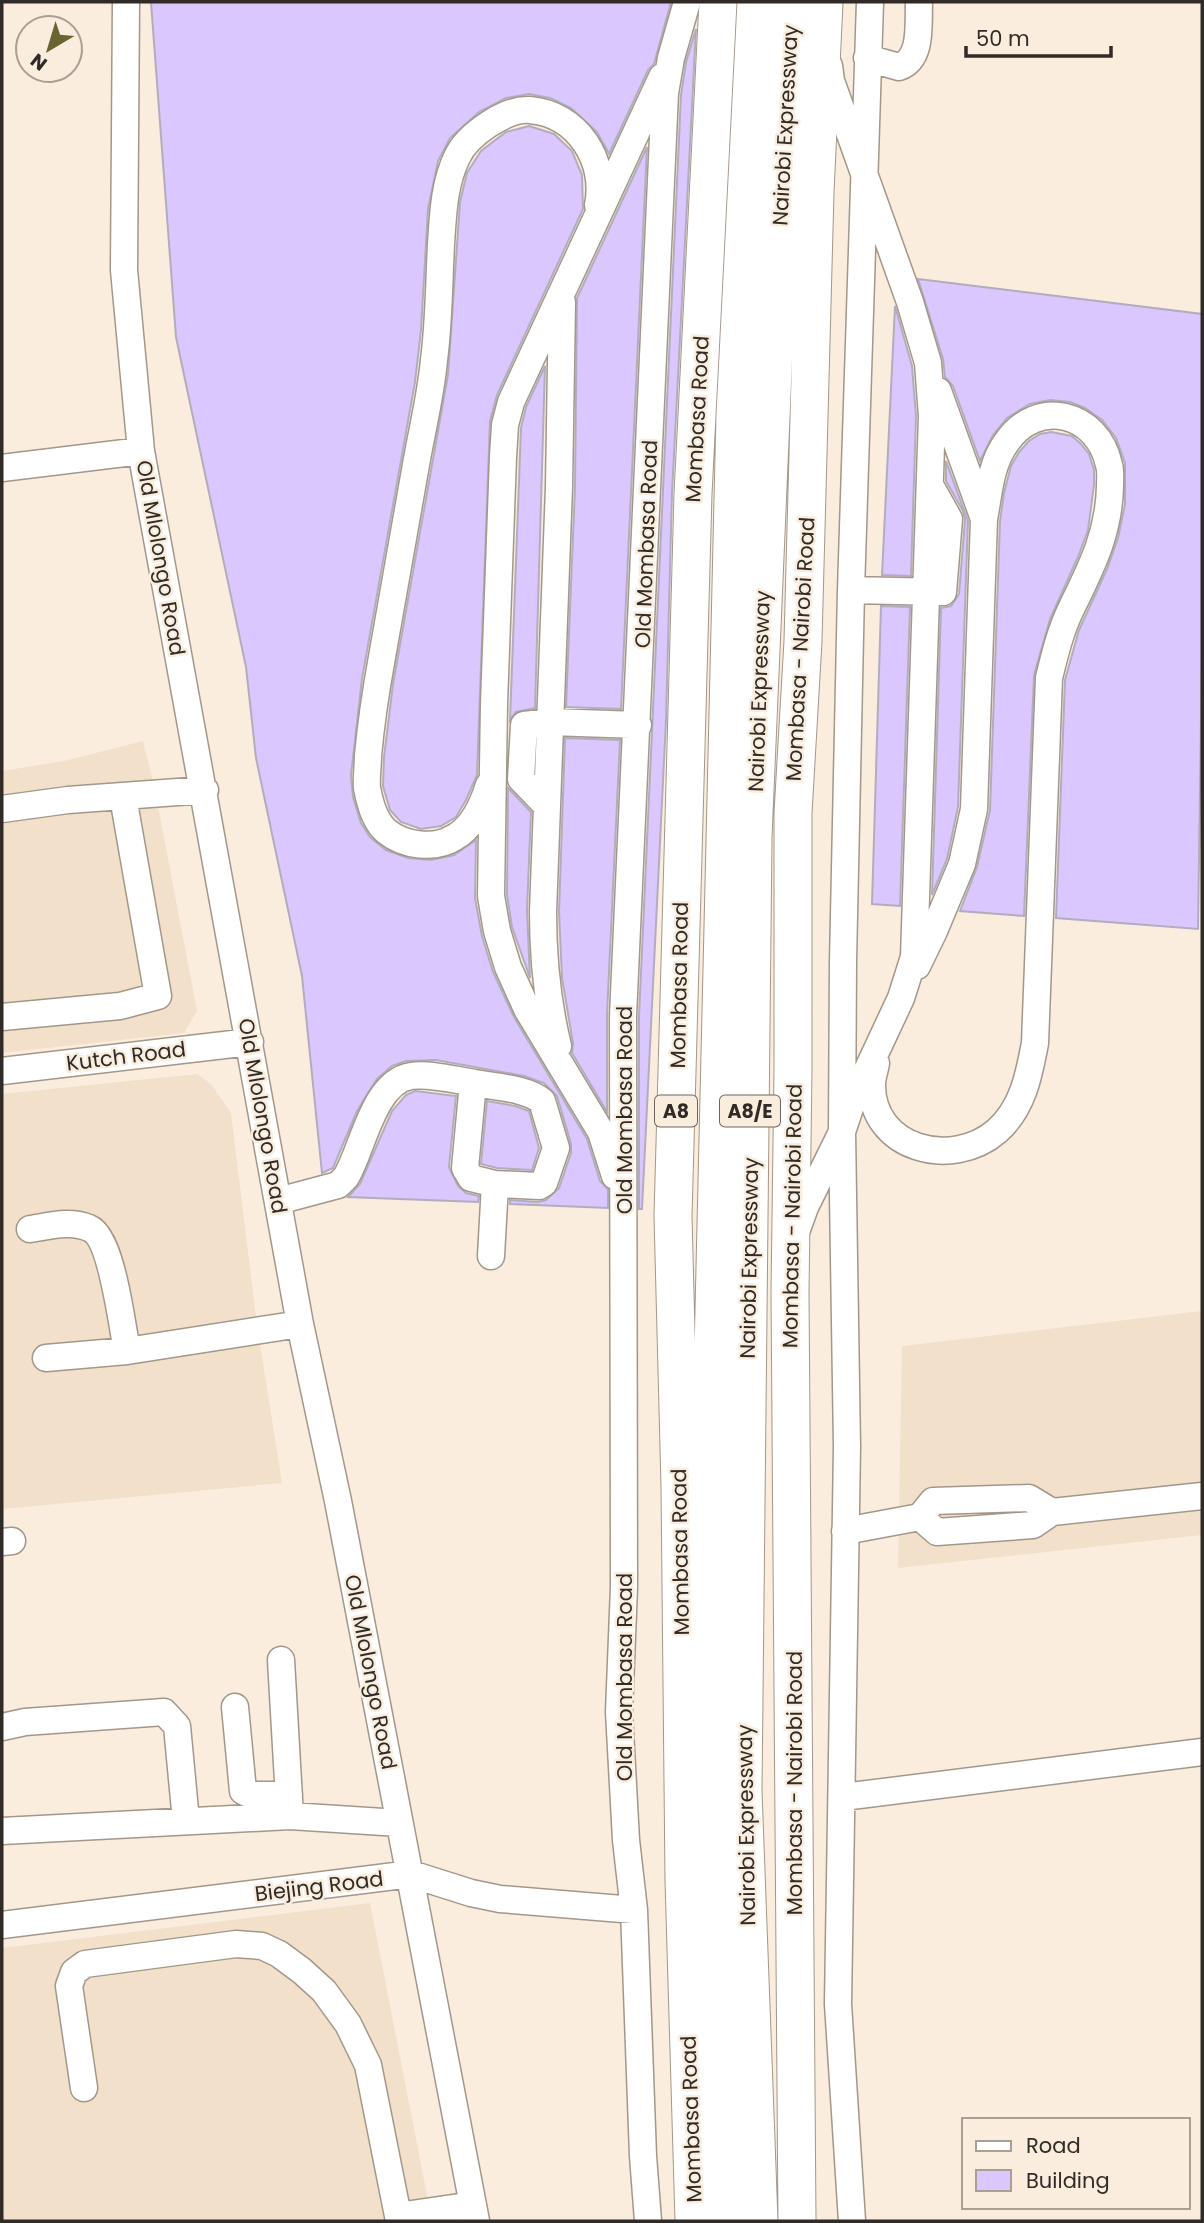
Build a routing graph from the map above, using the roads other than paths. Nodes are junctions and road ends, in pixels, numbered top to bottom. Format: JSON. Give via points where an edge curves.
{"nodes":[{"id":1,"x":126,"y":2,"type":"edge"},
{"id":2,"x":687,"y":2,"type":"edge"},
{"id":3,"x":718,"y":2,"type":"edge"},
{"id":4,"x":756,"y":2,"type":"edge"},
{"id":5,"x":870,"y":2,"type":"edge"},
{"id":6,"x":919,"y":2,"type":"edge"},
{"id":7,"x":813,"y":7,"type":"edge"},
{"id":8,"x":671,"y":58,"type":"junction"},
{"id":9,"x":867,"y":58,"type":"junction"},
{"id":10,"x":864,"y":169,"type":"junction"},
{"id":11,"x":595,"y":223,"type":"junction"},
{"id":12,"x":563,"y":292,"type":"junction"},
{"id":13,"x":928,"y":363,"type":"junction"},
{"id":14,"x":141,"y":452,"type":"junction"},
{"id":15,"x":2,"y":468,"type":"edge"},
{"id":16,"x":984,"y":519,"type":"junction"},
{"id":17,"x":851,"y":590,"type":"junction"},
{"id":18,"x":926,"y":592,"type":"junction"},
{"id":19,"x":550,"y":722,"type":"junction"},
{"id":20,"x":638,"y":725,"type":"junction"},
{"id":21,"x":493,"y":774,"type":"junction"},
{"id":22,"x":205,"y":790,"type":"junction"},
{"id":23,"x":123,"y":797,"type":"junction"},
{"id":24,"x":2,"y":808,"type":"edge"},
{"id":25,"x":901,"y":998,"type":"junction"},
{"id":26,"x":2,"y":1017,"type":"edge"},
{"id":27,"x":250,"y":1042,"type":"junction"},
{"id":28,"x":879,"y":1044,"type":"junction"},
{"id":29,"x":2,"y":1070,"type":"edge"},
{"id":30,"x":565,"y":1071,"type":"junction"},
{"id":31,"x":473,"y":1083,"type":"junction"},
{"id":32,"x":842,"y":1132,"type":"junction"},
{"id":33,"x":495,"y":1184,"type":"junction"},
{"id":34,"x":622,"y":1197,"type":"junction"},
{"id":35,"x":278,"y":1201,"type":"junction"},
{"id":36,"x":30,"y":1229,"type":"dead end"},
{"id":37,"x":491,"y":1256,"type":"dead end"},
{"id":38,"x":790,"y":1292,"type":"junction"},
{"id":39,"x":300,"y":1324,"type":"junction"},
{"id":40,"x":127,"y":1351,"type":"junction"},
{"id":41,"x":46,"y":1358,"type":"dead end"},
{"id":42,"x":1202,"y":1496,"type":"edge"},
{"id":43,"x":845,"y":1531,"type":"junction"},
{"id":44,"x":281,"y":1660,"type":"dead end"},
{"id":45,"x":235,"y":1707,"type":"dead end"},
{"id":46,"x":2,"y":1727,"type":"edge"},
{"id":47,"x":1202,"y":1752,"type":"edge"},
{"id":48,"x":843,"y":1797,"type":"junction"},
{"id":49,"x":290,"y":1805,"type":"junction"},
{"id":50,"x":186,"y":1821,"type":"junction"},
{"id":51,"x":399,"y":1823,"type":"junction"},
{"id":52,"x":2,"y":1831,"type":"edge"},
{"id":53,"x":411,"y":1874,"type":"junction"},
{"id":54,"x":634,"y":1910,"type":"junction"},
{"id":55,"x":2,"y":1925,"type":"edge"},
{"id":56,"x":84,"y":2088,"type":"dead end"},
{"id":57,"x":475,"y":2213,"type":"edge"},
{"id":58,"x":399,"y":2219,"type":"edge"},
{"id":59,"x":648,"y":2221,"type":"edge"},
{"id":60,"x":694,"y":2221,"type":"edge"},
{"id":61,"x":727,"y":2221,"type":"edge"},
{"id":62,"x":759,"y":2221,"type":"edge"},
{"id":63,"x":797,"y":2221,"type":"edge"},
{"id":64,"x":852,"y":2221,"type":"edge"}],
"edges":[{"from":1,"to":14,"type":"street","name":"Old Mlolongo Road","via":[[124,270]]},
{"from":2,"to":8,"type":"street","name":"Old Mombasa Road"},
{"from":3,"to":60,"type":"highway","name":"Mombasa Road","number":"A8","via":[[692,508],[673,1216]]},
{"from":4,"to":61,"type":"highway","name":"Nairobi Expressway","number":"A8/E","via":[[735,415],[712,1396]]},
{"from":5,"to":9,"type":"street"},
{"from":6,"to":9,"type":"street","via":[[913,58],[899,67]]},
{"from":7,"to":10,"type":"street","via":[[831,80]]},
{"from":7,"to":38,"type":"highway","name":"Mombasa - Nairobi Road","via":[[815,192],[803,641],[793,813]]},
{"from":7,"to":62,"type":"highway","name":"Nairobi Expressway","number":"A8/E","via":[[780,184],[753,837],[743,1791]]},
{"from":8,"to":11,"type":"street"},
{"from":8,"to":20,"type":"street","name":"Old Mombasa Road","via":[[665,93]]},
{"from":9,"to":10,"type":"street"},
{"from":10,"to":13,"type":"street"},
{"from":10,"to":17,"type":"street"},
{"from":11,"to":12,"type":"street"},
{"from":11,"to":21,"type":"street","via":[[601,191],[598,166],[577,132],[547,113],[526,110],[478,131],[458,154],[447,181],[435,361],[371,720],[367,784],[372,810],[385,830],[402,840],[440,844],[466,829],[478,813]]},
{"from":12,"to":19,"type":"street"},
{"from":12,"to":21,"type":"street","via":[[511,402],[505,425]]},
{"from":13,"to":16,"type":"street"},
{"from":13,"to":18,"type":"street","via":[[932,416]]},
{"from":14,"to":15,"type":"street"},
{"from":14,"to":22,"type":"street","name":"Old Mlolongo Road"},
{"from":16,"to":25,"type":"street","via":[[974,809],[962,863]]},
{"from":16,"to":28,"type":"street","via":[[994,465],[1019,428],[1051,415],[1071,418],[1091,430],[1110,466],[1109,500],[1103,539],[1056,648],[1049,678],[1035,1043],[1027,1083],[997,1131],[965,1149],[933,1152],[912,1145],[882,1120],[872,1085]]},
{"from":17,"to":18,"type":"street"},
{"from":17,"to":32,"type":"street"},
{"from":18,"to":25,"type":"street","via":[[914,957]]},
{"from":19,"to":20,"type":"street"},
{"from":19,"to":30,"type":"street","via":[[543,958]]},
{"from":20,"to":34,"type":"street","name":"Old Mombasa Road","via":[[623,1016]]},
{"from":21,"to":30,"type":"street","via":[[491,896],[497,931],[527,1009]]},
{"from":22,"to":23,"type":"street"},
{"from":22,"to":27,"type":"street","name":"Old Mlolongo Road"},
{"from":23,"to":24,"type":"street"},
{"from":23,"to":26,"type":"street","via":[[158,996],[120,1006]]},
{"from":25,"to":28,"type":"street"},
{"from":27,"to":29,"type":"street","name":"Kutch Road"},
{"from":27,"to":35,"type":"street","name":"Old Mlolongo Road"},
{"from":28,"to":32,"type":"street"},
{"from":30,"to":34,"type":"street","via":[[601,1132]]},
{"from":31,"to":33,"type":"street","via":[[465,1168],[471,1178]]},
{"from":31,"to":33,"type":"street","via":[[537,1097],[555,1143],[540,1186]]},
{"from":31,"to":35,"type":"street","via":[[419,1075],[400,1080],[374,1110],[346,1177],[338,1185]]},
{"from":32,"to":38,"type":"street","via":[[791,1244]]},
{"from":32,"to":43,"type":"street"},
{"from":33,"to":37,"type":"street"},
{"from":34,"to":54,"type":"street","name":"Old Mombasa Road","via":[[624,1587],[619,1712]]},
{"from":35,"to":39,"type":"street","name":"Old Mlolongo Road"},
{"from":36,"to":40,"type":"street","via":[[69,1223],[92,1229],[103,1242]]},
{"from":38,"to":63,"type":"highway","name":"Mombasa - Nairobi Road"},
{"from":39,"to":40,"type":"street"},
{"from":39,"to":51,"type":"street","name":"Old Mlolongo Road"},
{"from":40,"to":41,"type":"street"},
{"from":42,"to":43,"type":"street","via":[[1052,1512],[1033,1525],[937,1532],[920,1517]]},
{"from":43,"to":48,"type":"street"},
{"from":44,"to":49,"type":"street"},
{"from":45,"to":49,"type":"street","via":[[243,1791]]},
{"from":46,"to":50,"type":"street","via":[[164,1712],[177,1726]]},
{"from":47,"to":48,"type":"street"},
{"from":48,"to":64,"type":"street","via":[[838,2004]]},
{"from":49,"to":50,"type":"street"},
{"from":49,"to":51,"type":"street"},
{"from":50,"to":52,"type":"street"},
{"from":51,"to":53,"type":"street","name":"Old Mlolongo Road"},
{"from":53,"to":54,"type":"street","name":"Biejing Road","via":[[500,1899]]},
{"from":53,"to":55,"type":"street","name":"Biejing Road"},
{"from":53,"to":57,"type":"street","name":"Old Mlolongo Road"},
{"from":54,"to":59,"type":"street","name":"Old Mombasa Road"},
{"from":56,"to":58,"type":"street","via":[[69,1986],[74,1972],[85,1965],[236,1944],[262,1946],[295,1965],[324,1992],[348,2024],[368,2065]]},
{"from":57,"to":58,"type":"street"}]}
